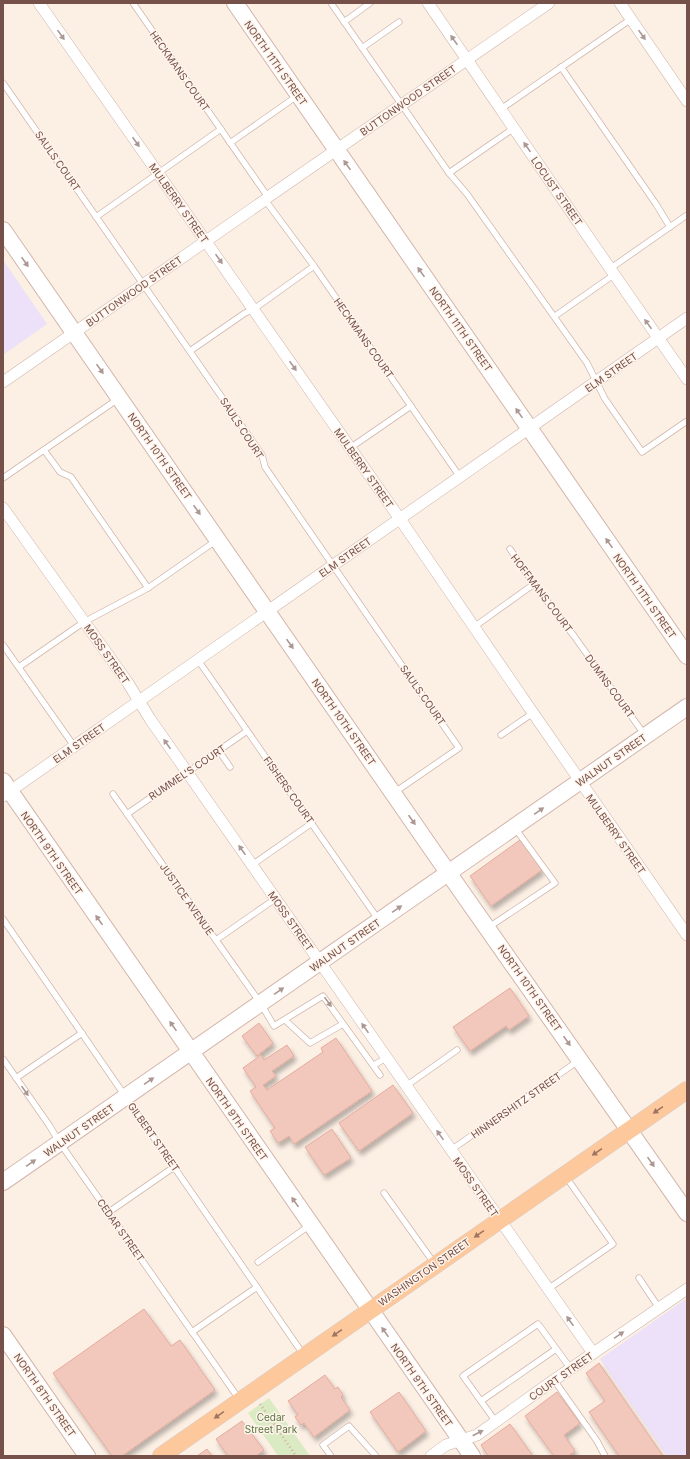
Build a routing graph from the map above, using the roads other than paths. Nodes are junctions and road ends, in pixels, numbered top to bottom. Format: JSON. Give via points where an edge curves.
{"nodes":[{"id":1,"x":39,"y":3,"type":"edge"},
{"id":2,"x":133,"y":3,"type":"edge"},
{"id":3,"x":235,"y":3,"type":"edge"},
{"id":4,"x":331,"y":3,"type":"edge"},
{"id":5,"x":370,"y":3,"type":"edge"},
{"id":6,"x":428,"y":3,"type":"edge"},
{"id":7,"x":549,"y":3,"type":"edge"},
{"id":8,"x":620,"y":3,"type":"edge"},
{"id":9,"x":630,"y":19,"type":"junction"},
{"id":10,"x":344,"y":22,"type":"junction"},
{"id":11,"x":399,"y":22,"type":"dead end"},
{"id":12,"x":362,"y":48,"type":"junction"},
{"id":13,"x":466,"y":59,"type":"junction"},
{"id":14,"x":561,"y":67,"type":"junction"},
{"id":15,"x":3,"y":83,"type":"edge"},
{"id":16,"x":298,"y":95,"type":"junction"},
{"id":17,"x":687,"y":101,"type":"edge"},
{"id":18,"x":402,"y":104,"type":"junction"},
{"id":19,"x":501,"y":109,"type":"junction"},
{"id":20,"x":514,"y":128,"type":"junction"},
{"id":21,"x":221,"y":130,"type":"junction"},
{"id":22,"x":230,"y":142,"type":"junction"},
{"id":23,"x":337,"y":150,"type":"junction"},
{"id":24,"x":158,"y":173,"type":"junction"},
{"id":25,"x":449,"y":173,"type":"junction"},
{"id":26,"x":267,"y":199,"type":"junction"},
{"id":27,"x":687,"y":215,"type":"edge"},
{"id":28,"x":96,"y":217,"type":"junction"},
{"id":29,"x":670,"y":227,"type":"junction"},
{"id":30,"x":3,"y":230,"type":"edge"},
{"id":31,"x":206,"y":241,"type":"junction"},
{"id":32,"x":314,"y":266,"type":"junction"},
{"id":33,"x":613,"y":271,"type":"junction"},
{"id":34,"x":144,"y":284,"type":"junction"},
{"id":35,"x":254,"y":309,"type":"junction"},
{"id":36,"x":555,"y":316,"type":"junction"},
{"id":37,"x":687,"y":318,"type":"edge"},
{"id":38,"x":74,"y":333,"type":"junction"},
{"id":39,"x":658,"y":338,"type":"junction"},
{"id":40,"x":190,"y":352,"type":"junction"},
{"id":41,"x":687,"y":379,"type":"edge"},
{"id":42,"x":596,"y":381,"type":"junction"},
{"id":43,"x":3,"y":382,"type":"edge"},
{"id":44,"x":120,"y":398,"type":"junction"},
{"id":45,"x":411,"y":406,"type":"junction"},
{"id":46,"x":687,"y":421,"type":"edge"},
{"id":47,"x":530,"y":428,"type":"junction"},
{"id":48,"x":350,"y":448,"type":"junction"},
{"id":49,"x":44,"y":450,"type":"junction"},
{"id":50,"x":460,"y":477,"type":"junction"},
{"id":51,"x":3,"y":478,"type":"edge"},
{"id":52,"x":3,"y":508,"type":"edge"},
{"id":53,"x":400,"y":519,"type":"junction"},
{"id":54,"x":218,"y":540,"type":"junction"},
{"id":55,"x":510,"y":549,"type":"dead end"},
{"id":56,"x":333,"y":566,"type":"junction"},
{"id":57,"x":534,"y":584,"type":"junction"},
{"id":58,"x":148,"y":588,"type":"junction"},
{"id":59,"x":267,"y":612,"type":"junction"},
{"id":60,"x":84,"y":622,"type":"junction"},
{"id":61,"x":474,"y":627,"type":"junction"},
{"id":62,"x":574,"y":636,"type":"joint"},
{"id":63,"x":3,"y":645,"type":"edge"},
{"id":64,"x":687,"y":656,"type":"edge"},
{"id":65,"x":198,"y":660,"type":"junction"},
{"id":66,"x":19,"y":667,"type":"junction"},
{"id":67,"x":139,"y":701,"type":"junction"},
{"id":68,"x":687,"y":707,"type":"edge"},
{"id":69,"x":533,"y":713,"type":"junction"},
{"id":70,"x":247,"y":731,"type":"junction"},
{"id":71,"x":501,"y":735,"type":"dead end"},
{"id":72,"x":646,"y":736,"type":"junction"},
{"id":73,"x":74,"y":746,"type":"junction"},
{"id":74,"x":219,"y":751,"type":"junction"},
{"id":75,"x":230,"y":767,"type":"dead end"},
{"id":76,"x":187,"y":772,"type":"junction"},
{"id":77,"x":580,"y":782,"type":"junction"},
{"id":78,"x":5,"y":790,"type":"edge"},
{"id":79,"x":394,"y":793,"type":"junction"},
{"id":80,"x":112,"y":794,"type":"dead end"},
{"id":81,"x":127,"y":814,"type":"junction"},
{"id":82,"x":312,"y":823,"type":"junction"},
{"id":83,"x":514,"y":828,"type":"junction"},
{"id":84,"x":252,"y":864,"type":"junction"},
{"id":85,"x":450,"y":873,"type":"junction"},
{"id":86,"x":275,"y":898,"type":"junction"},
{"id":87,"x":3,"y":919,"type":"edge"},
{"id":88,"x":380,"y":921,"type":"junction"},
{"id":89,"x":488,"y":927,"type":"junction"},
{"id":90,"x":687,"y":935,"type":"edge"},
{"id":91,"x":216,"y":940,"type":"junction"},
{"id":92,"x":320,"y":963,"type":"junction"},
{"id":93,"x":261,"y":1004,"type":"junction"},
{"id":94,"x":285,"y":1020,"type":"junction"},
{"id":95,"x":343,"y":1024,"type":"junction"},
{"id":96,"x":82,"y":1033,"type":"junction"},
{"id":97,"x":457,"y":1050,"type":"dead end"},
{"id":98,"x":191,"y":1052,"type":"junction"},
{"id":99,"x":386,"y":1058,"type":"junction"},
{"id":100,"x":3,"y":1059,"type":"edge"},
{"id":101,"x":580,"y":1060,"type":"junction"},
{"id":102,"x":374,"y":1065,"type":"junction"},
{"id":103,"x":380,"y":1075,"type":"dead end"},
{"id":104,"x":16,"y":1078,"type":"junction"},
{"id":105,"x":406,"y":1086,"type":"junction"},
{"id":106,"x":687,"y":1090,"type":"edge"},
{"id":107,"x":126,"y":1097,"type":"junction"},
{"id":108,"x":629,"y":1130,"type":"junction"},
{"id":109,"x":60,"y":1143,"type":"junction"},
{"id":110,"x":451,"y":1150,"type":"junction"},
{"id":111,"x":174,"y":1167,"type":"junction"},
{"id":112,"x":564,"y":1175,"type":"junction"},
{"id":113,"x":4,"y":1180,"type":"edge"},
{"id":114,"x":384,"y":1193,"type":"dead end"},
{"id":115,"x":109,"y":1212,"type":"junction"},
{"id":116,"x":687,"y":1214,"type":"edge"},
{"id":117,"x":499,"y":1220,"type":"junction"},
{"id":118,"x":311,"y":1224,"type":"junction"},
{"id":119,"x":258,"y":1262,"type":"dead end"},
{"id":120,"x":434,"y":1265,"type":"junction"},
{"id":121,"x":639,"y":1278,"type":"dead end"},
{"id":122,"x":257,"y":1287,"type":"junction"},
{"id":123,"x":547,"y":1289,"type":"junction"},
{"id":124,"x":687,"y":1289,"type":"edge"},
{"id":125,"x":659,"y":1308,"type":"junction"},
{"id":126,"x":370,"y":1310,"type":"junction"},
{"id":127,"x":192,"y":1332,"type":"junction"},
{"id":128,"x":3,"y":1335,"type":"edge"},
{"id":129,"x":556,"y":1349,"type":"junction"},
{"id":130,"x":593,"y":1353,"type":"junction"},
{"id":131,"x":305,"y":1356,"type":"junction"},
{"id":132,"x":571,"y":1369,"type":"junction"},
{"id":133,"x":554,"y":1380,"type":"junction"},
{"id":134,"x":246,"y":1396,"type":"junction"},
{"id":135,"x":481,"y":1401,"type":"junction"},
{"id":136,"x":496,"y":1422,"type":"junction"},
{"id":137,"x":461,"y":1440,"type":"junction"},
{"id":138,"x":87,"y":1456,"type":"edge"},
{"id":139,"x":160,"y":1456,"type":"edge"},
{"id":140,"x":331,"y":1456,"type":"edge"},
{"id":141,"x":376,"y":1456,"type":"edge"},
{"id":142,"x":431,"y":1456,"type":"edge"},
{"id":143,"x":472,"y":1456,"type":"edge"},
{"id":144,"x":605,"y":1456,"type":"edge"}],
"edges":[{"from":1,"to":24,"type":"street","name":"MULBERRY STREET","one_way":true},
{"from":2,"to":21,"type":"lane","name":"HECKMANS COURT"},
{"from":3,"to":16,"type":"street","name":"NORTH 11TH STREET"},
{"from":4,"to":10,"type":"lane"},
{"from":5,"to":10,"type":"lane"},
{"from":13,"to":6,"type":"street","name":"LOCUST STREET","one_way":true},
{"from":7,"to":13,"type":"street","name":"BUTTONWOOD STREET"},
{"from":8,"to":9,"type":"street"},
{"from":9,"to":14,"type":"lane"},
{"from":9,"to":17,"type":"street","one_way":true},
{"from":10,"to":12,"type":"lane"},
{"from":11,"to":12,"type":"lane"},
{"from":12,"to":18,"type":"lane"},
{"from":13,"to":18,"type":"street","name":"BUTTONWOOD STREET"},
{"from":13,"to":19,"type":"street","name":"LOCUST STREET"},
{"from":14,"to":19,"type":"lane"},
{"from":14,"to":29,"type":"lane"},
{"from":15,"to":28,"type":"lane","name":"SAULS COURT"},
{"from":16,"to":22,"type":"lane"},
{"from":16,"to":23,"type":"street","name":"NORTH 11TH STREET"},
{"from":18,"to":23,"type":"street","name":"BUTTONWOOD STREET"},
{"from":18,"to":25,"type":"lane"},
{"from":19,"to":20,"type":"street","name":"LOCUST STREET"},
{"from":20,"to":25,"type":"lane"},
{"from":33,"to":20,"type":"street","name":"LOCUST STREET","one_way":true},
{"from":21,"to":22,"type":"lane","name":"HECKMANS COURT"},
{"from":21,"to":24,"type":"lane"},
{"from":22,"to":26,"type":"lane","name":"HECKMANS COURT"},
{"from":23,"to":26,"type":"street","name":"BUTTONWOOD STREET"},
{"from":47,"to":23,"type":"street","name":"NORTH 11TH STREET","one_way":true},
{"from":24,"to":28,"type":"lane"},
{"from":24,"to":31,"type":"street","name":"MULBERRY STREET"},
{"from":25,"to":36,"type":"lane"},
{"from":26,"to":31,"type":"street","name":"BUTTONWOOD STREET"},
{"from":26,"to":32,"type":"lane","name":"HECKMANS COURT"},
{"from":27,"to":29,"type":"lane"},
{"from":28,"to":34,"type":"lane","name":"SAULS COURT"},
{"from":29,"to":33,"type":"lane"},
{"from":30,"to":38,"type":"street","name":"NORTH 10TH STREET","one_way":true},
{"from":31,"to":34,"type":"street","name":"BUTTONWOOD STREET"},
{"from":31,"to":35,"type":"street","name":"MULBERRY STREET","one_way":true},
{"from":32,"to":35,"type":"lane"},
{"from":32,"to":45,"type":"lane","name":"HECKMANS COURT"},
{"from":33,"to":36,"type":"lane"},
{"from":39,"to":33,"type":"street","name":"LOCUST STREET","one_way":true},
{"from":34,"to":38,"type":"street","name":"BUTTONWOOD STREET"},
{"from":34,"to":40,"type":"lane","name":"SAULS COURT"},
{"from":35,"to":40,"type":"lane","via":[[244,313]]},
{"from":35,"to":48,"type":"street","name":"MULBERRY STREET","one_way":true},
{"from":36,"to":42,"type":"lane","via":[[588,363]]},
{"from":37,"to":39,"type":"street","name":"ELM STREET"},
{"from":38,"to":43,"type":"street","name":"BUTTONWOOD STREET"},
{"from":38,"to":44,"type":"street","name":"NORTH 10TH STREET","one_way":true},
{"from":39,"to":41,"type":"street","name":"LOCUST STREET"},
{"from":39,"to":42,"type":"street","name":"ELM STREET"},
{"from":40,"to":56,"type":"lane","name":"SAULS COURT","via":[[262,455],[265,467]]},
{"from":42,"to":46,"type":"lane","via":[[605,399],[642,452]]},
{"from":42,"to":47,"type":"street","name":"ELM STREET"},
{"from":44,"to":49,"type":"lane"},
{"from":44,"to":54,"type":"street","name":"NORTH 10TH STREET","one_way":true},
{"from":45,"to":48,"type":"lane"},
{"from":45,"to":50,"type":"lane","name":"HECKMANS COURT"},
{"from":47,"to":50,"type":"street","name":"ELM STREET"},
{"from":64,"to":47,"type":"street","name":"NORTH 11TH STREET","one_way":true},
{"from":48,"to":53,"type":"street","name":"MULBERRY STREET"},
{"from":49,"to":51,"type":"lane"},
{"from":49,"to":58,"type":"lane","via":[[60,472],[71,477]]},
{"from":50,"to":53,"type":"street","name":"ELM STREET"},
{"from":52,"to":60,"type":"street","name":"MOSS STREET"},
{"from":53,"to":56,"type":"street","name":"ELM STREET"},
{"from":53,"to":61,"type":"street","name":"MULBERRY STREET"},
{"from":54,"to":58,"type":"lane"},
{"from":54,"to":59,"type":"street","name":"NORTH 10TH STREET"},
{"from":55,"to":57,"type":"lane","name":"HOFFMANS COURT"},
{"from":56,"to":59,"type":"street","name":"ELM STREET"},
{"from":56,"to":79,"type":"lane","name":"SAULS COURT","via":[[459,748]]},
{"from":57,"to":61,"type":"lane"},
{"from":57,"to":62,"type":"lane","name":"HOFFMANS COURT"},
{"from":58,"to":60,"type":"lane"},
{"from":59,"to":65,"type":"street","name":"ELM STREET"},
{"from":59,"to":79,"type":"street","name":"NORTH 10TH STREET","one_way":true},
{"from":60,"to":66,"type":"lane"},
{"from":60,"to":67,"type":"street","name":"MOSS STREET"},
{"from":61,"to":69,"type":"street","name":"MULBERRY STREET"},
{"from":62,"to":72,"type":"lane","name":"DUMNS COURT"},
{"from":63,"to":66,"type":"lane"},
{"from":65,"to":67,"type":"street","name":"ELM STREET"},
{"from":65,"to":70,"type":"lane","name":"FISHERS COURT"},
{"from":66,"to":73,"type":"lane"},
{"from":67,"to":73,"type":"street","name":"ELM STREET"},
{"from":76,"to":67,"type":"street","name":"MOSS STREET","one_way":true},
{"from":68,"to":72,"type":"street","name":"WALNUT STREET"},
{"from":69,"to":71,"type":"lane"},
{"from":69,"to":77,"type":"street","name":"MULBERRY STREET"},
{"from":70,"to":74,"type":"lane","name":"RUMMEL'S COURT"},
{"from":70,"to":82,"type":"lane","name":"FISHERS COURT"},
{"from":72,"to":77,"type":"street","name":"WALNUT STREET"},
{"from":73,"to":78,"type":"street","name":"ELM STREET"},
{"from":74,"to":75,"type":"lane"},
{"from":74,"to":76,"type":"lane","name":"RUMMEL'S COURT"},
{"from":76,"to":81,"type":"lane","name":"RUMMEL'S COURT"},
{"from":84,"to":76,"type":"street","name":"MOSS STREET","one_way":true},
{"from":83,"to":77,"type":"street","name":"WALNUT STREET","one_way":true},
{"from":77,"to":90,"type":"street","name":"MULBERRY STREET"},
{"from":98,"to":78,"type":"street","name":"NORTH 9TH STREET","one_way":true},
{"from":79,"to":85,"type":"street","name":"NORTH 10TH STREET","one_way":true},
{"from":80,"to":81,"type":"lane","name":"JUSTICE AVENUE"},
{"from":81,"to":91,"type":"lane","name":"JUSTICE AVENUE"},
{"from":82,"to":84,"type":"lane"},
{"from":82,"to":88,"type":"lane","name":"FISHERS COURT"},
{"from":83,"to":85,"type":"street","name":"WALNUT STREET"},
{"from":83,"to":89,"type":"lane","via":[[554,883]]},
{"from":84,"to":86,"type":"street","name":"MOSS STREET"},
{"from":88,"to":85,"type":"street","name":"WALNUT STREET","one_way":true},
{"from":85,"to":89,"type":"street","name":"NORTH 10TH STREET"},
{"from":86,"to":91,"type":"lane"},
{"from":86,"to":92,"type":"street","name":"MOSS STREET"},
{"from":87,"to":96,"type":"lane","name":"GILBERT STREET"},
{"from":88,"to":92,"type":"street","name":"WALNUT STREET"},
{"from":89,"to":101,"type":"street","name":"NORTH 10TH STREET","one_way":true},
{"from":91,"to":93,"type":"lane","name":"JUSTICE AVENUE"},
{"from":93,"to":92,"type":"street","name":"WALNUT STREET","one_way":true},
{"from":99,"to":92,"type":"street","name":"MOSS STREET","one_way":true},
{"from":93,"to":94,"type":"lane","name":"JUSTICE AVENUE","via":[[274,1026]]},
{"from":93,"to":98,"type":"street","name":"WALNUT STREET"},
{"from":94,"to":95,"type":"lane","via":[[310,1043]]},
{"from":94,"to":95,"type":"lane","one_way":true,"via":[[323,996]]},
{"from":95,"to":102,"type":"lane"},
{"from":96,"to":104,"type":"lane"},
{"from":96,"to":107,"type":"lane","name":"GILBERT STREET"},
{"from":97,"to":105,"type":"lane"},
{"from":107,"to":98,"type":"street","name":"WALNUT STREET","one_way":true},
{"from":118,"to":98,"type":"street","name":"NORTH 9TH STREET","one_way":true},
{"from":99,"to":102,"type":"lane"},
{"from":99,"to":105,"type":"street","name":"MOSS STREET"},
{"from":100,"to":104,"type":"lane","name":"CEDAR STREET"},
{"from":101,"to":108,"type":"street","name":"NORTH 10TH STREET"},
{"from":101,"to":110,"type":"lane","name":"HINNERSHITZ STREET"},
{"from":102,"to":103,"type":"lane"},
{"from":104,"to":109,"type":"lane","name":"CEDAR STREET","one_way":true},
{"from":110,"to":105,"type":"street","name":"MOSS STREET","one_way":true},
{"from":106,"to":108,"type":"main road","name":"WASHINGTON STREET","one_way":true},
{"from":107,"to":109,"type":"street","name":"WALNUT STREET"},
{"from":107,"to":111,"type":"lane","name":"GILBERT STREET"},
{"from":108,"to":112,"type":"main road","name":"WASHINGTON STREET","one_way":true},
{"from":108,"to":116,"type":"street","name":"NORTH 10TH STREET","one_way":true},
{"from":113,"to":109,"type":"street","name":"WALNUT STREET","one_way":true},
{"from":109,"to":115,"type":"lane","name":"CEDAR STREET"},
{"from":110,"to":117,"type":"street","name":"MOSS STREET"},
{"from":111,"to":115,"type":"lane"},
{"from":111,"to":122,"type":"lane","name":"GILBERT STREET"},
{"from":112,"to":117,"type":"main road","name":"WASHINGTON STREET"},
{"from":112,"to":123,"type":"lane","via":[[613,1244]]},
{"from":114,"to":120,"type":"lane"},
{"from":115,"to":127,"type":"lane","name":"CEDAR STREET"},
{"from":117,"to":120,"type":"main road","name":"WASHINGTON STREET","one_way":true},
{"from":117,"to":123,"type":"street","name":"MOSS STREET"},
{"from":118,"to":119,"type":"lane"},
{"from":118,"to":126,"type":"street","name":"NORTH 9TH STREET"},
{"from":120,"to":126,"type":"main road","name":"WASHINGTON STREET"},
{"from":121,"to":125,"type":"lane"},
{"from":122,"to":127,"type":"lane"},
{"from":122,"to":131,"type":"lane","name":"GILBERT STREET"},
{"from":130,"to":123,"type":"street","name":"MOSS STREET","one_way":true},
{"from":124,"to":125,"type":"street","name":"COURT STREET"},
{"from":130,"to":125,"type":"street","name":"COURT STREET","one_way":true},
{"from":126,"to":131,"type":"main road","name":"WASHINGTON STREET","one_way":true},
{"from":137,"to":126,"type":"street","name":"NORTH 9TH STREET","one_way":true},
{"from":127,"to":134,"type":"lane","name":"CEDAR STREET"},
{"from":128,"to":138,"type":"street","name":"NORTH 8TH STREET"},
{"from":129,"to":132,"type":"lane"},
{"from":129,"to":135,"type":"lane"},
{"from":129,"to":135,"type":"lane","via":[[538,1324],[463,1376]]},
{"from":130,"to":132,"type":"street","name":"COURT STREET"},
{"from":131,"to":134,"type":"main road","name":"WASHINGTON STREET"},
{"from":132,"to":133,"type":"street","name":"COURT STREET"},
{"from":133,"to":136,"type":"street","name":"COURT STREET"},
{"from":133,"to":144,"type":"lane"},
{"from":134,"to":139,"type":"main road","name":"WASHINGTON STREET","one_way":true},
{"from":135,"to":136,"type":"lane"},
{"from":137,"to":136,"type":"street","name":"COURT STREET","one_way":true,"via":[[477,1435]]},
{"from":137,"to":142,"type":"street","name":"COURT STREET","via":[[446,1445]]},
{"from":137,"to":143,"type":"street","name":"NORTH 9TH STREET"},
{"from":140,"to":141,"type":"lane","via":[[323,1445],[349,1426]]}]}
